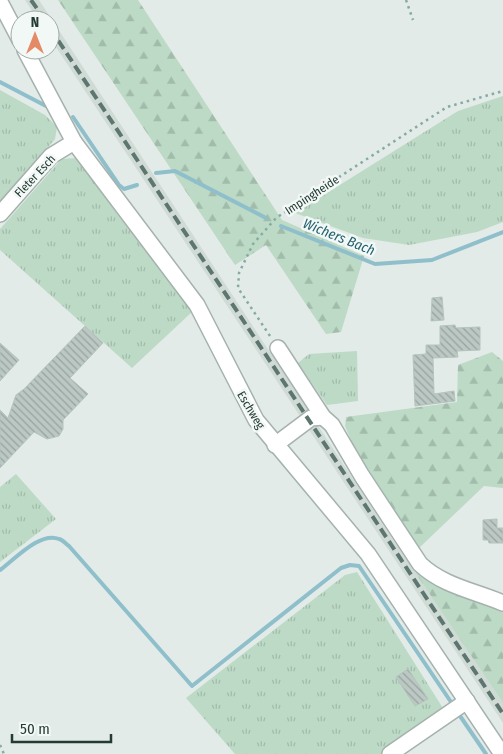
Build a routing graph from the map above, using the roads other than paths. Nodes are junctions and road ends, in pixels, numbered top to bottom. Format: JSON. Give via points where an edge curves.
{"nodes":[{"id":1,"x":0,"y":2,"type":"edge"},
{"id":2,"x":10,"y":21,"type":"edge"},
{"id":3,"x":30,"y":60,"type":"edge"},
{"id":4,"x":74,"y":142,"type":"junction"},
{"id":5,"x":0,"y":214,"type":"edge"},
{"id":6,"x":278,"y":348,"type":"road end"},
{"id":7,"x":323,"y":416,"type":"junction"},
{"id":8,"x":275,"y":445,"type":"junction"},
{"id":9,"x":503,"y":603,"type":"edge"},
{"id":10,"x":468,"y":701,"type":"junction"},
{"id":11,"x":390,"y":754,"type":"edge"},
{"id":12,"x":502,"y":754,"type":"edge"}],
"edges":[{"from":1,"to":2,"type":"street"},
{"from":3,"to":4,"type":"street","name":"Eschweg"},
{"from":4,"to":5,"type":"street","name":"Fleter Esch","via":[[51,156]]},
{"from":4,"to":8,"type":"street","name":"Eschweg","via":[[197,305],[250,412]]},
{"from":6,"to":7,"type":"street"},
{"from":7,"to":8,"type":"street","via":[[311,418]]},
{"from":7,"to":9,"type":"street","via":[[332,425],[420,564],[444,582]]},
{"from":8,"to":10,"type":"street","name":"Eschweg","via":[[368,554]]},
{"from":10,"to":11,"type":"street"},
{"from":10,"to":12,"type":"street","name":"Eschweg"}]}
